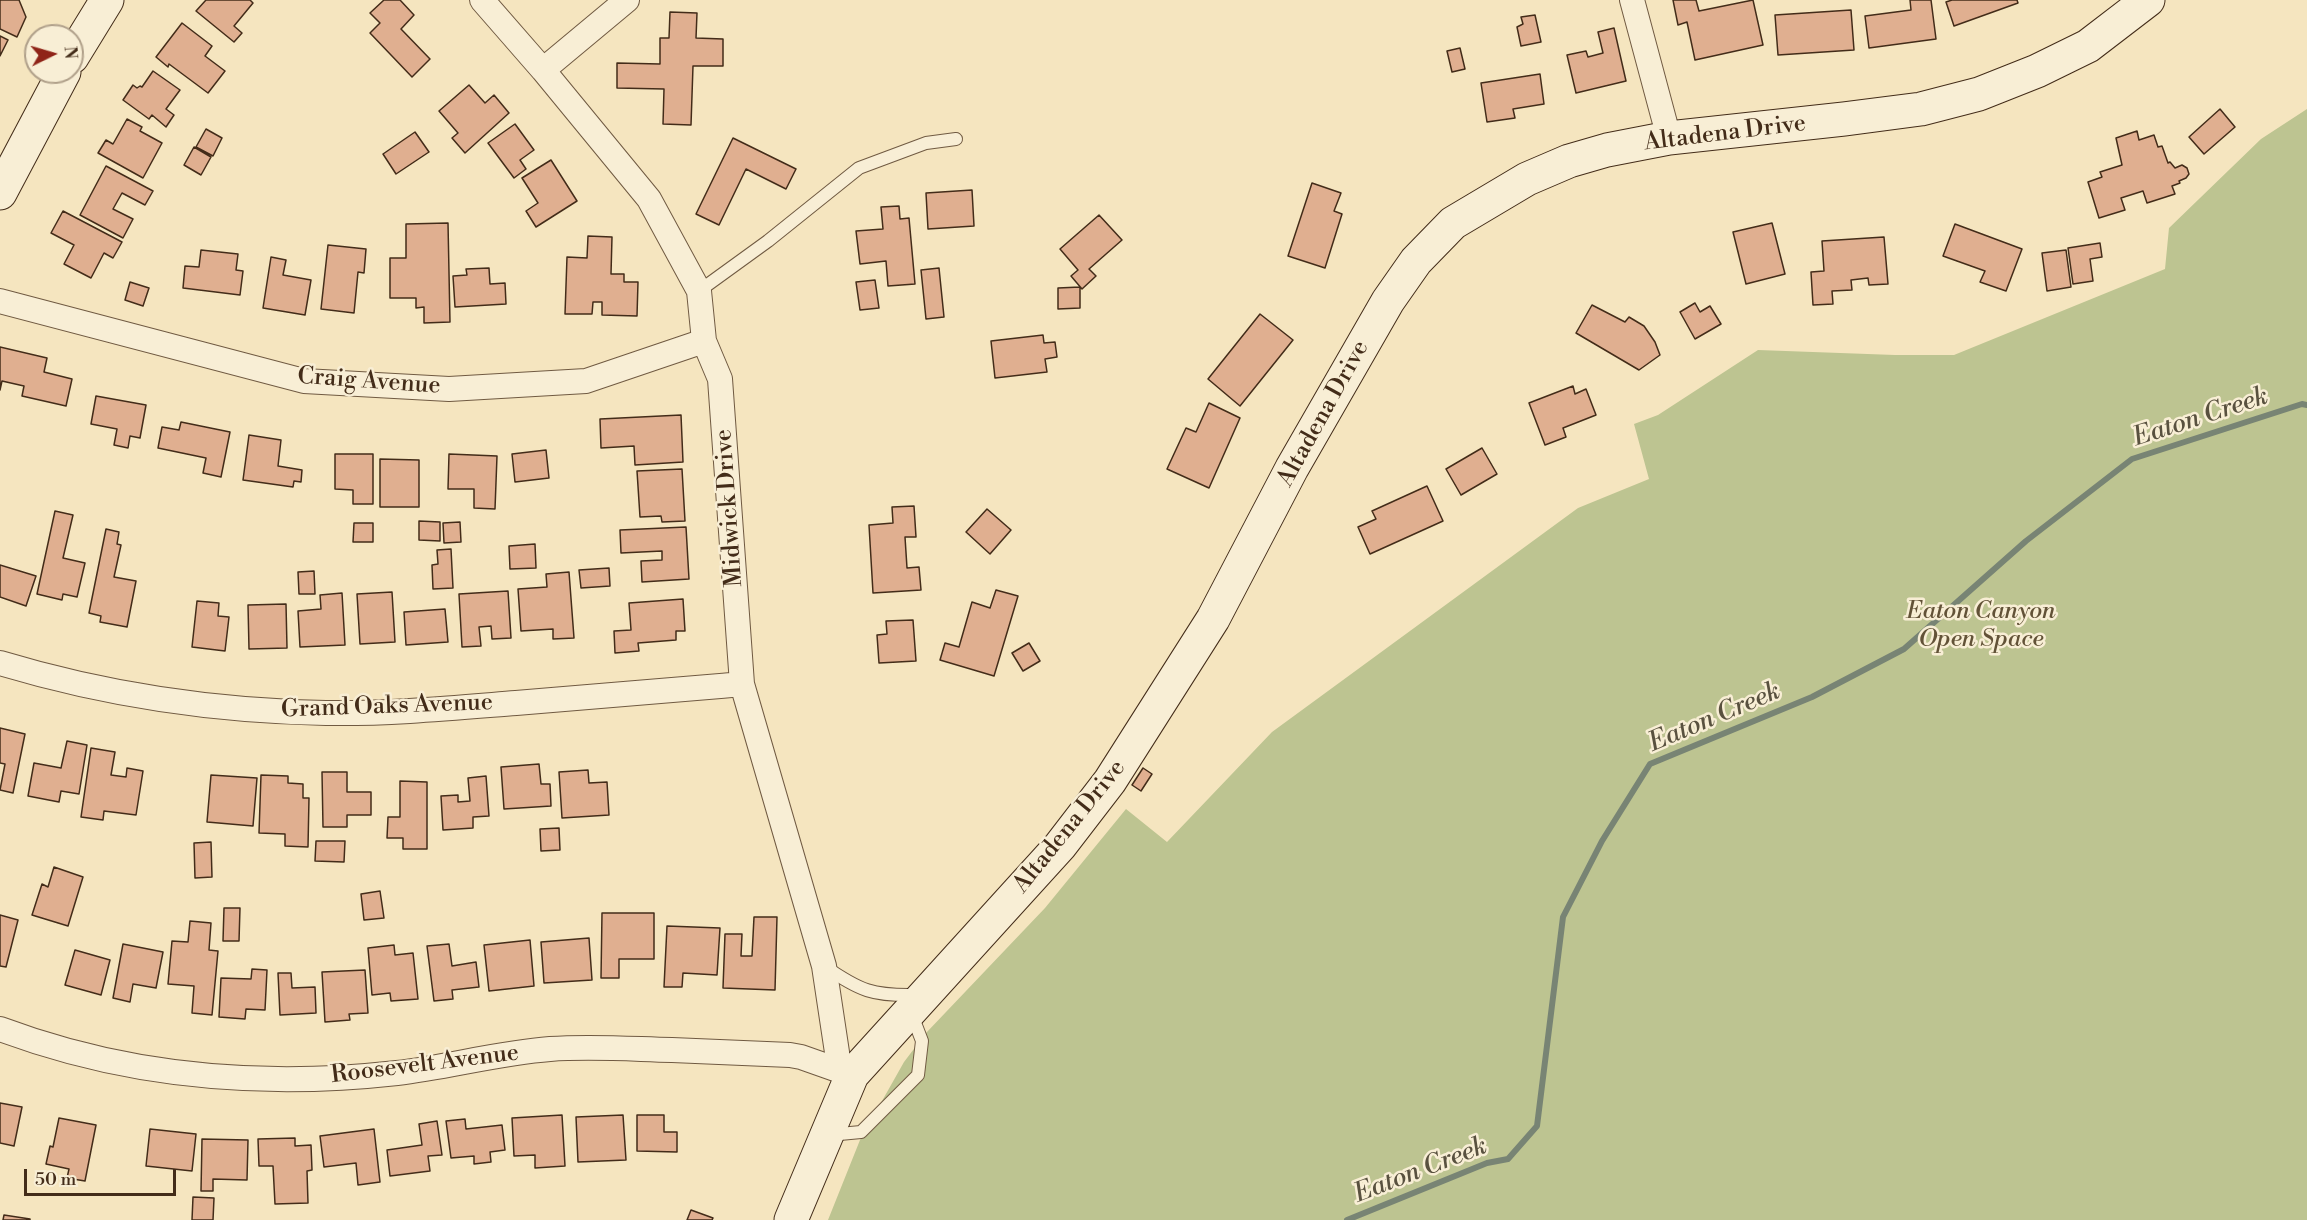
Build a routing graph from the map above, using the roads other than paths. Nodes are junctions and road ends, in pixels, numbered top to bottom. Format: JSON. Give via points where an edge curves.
{"nodes":[{"id":1,"x":107,"y":0,"type":"edge"},
{"id":2,"x":482,"y":0,"type":"edge"},
{"id":3,"x":627,"y":0,"type":"edge"},
{"id":4,"x":1632,"y":0,"type":"edge"},
{"id":5,"x":2148,"y":0,"type":"edge"},
{"id":6,"x":84,"y":37,"type":"edge"},
{"id":7,"x":543,"y":70,"type":"junction"},
{"id":8,"x":58,"y":84,"type":"edge"},
{"id":9,"x":1669,"y":138,"type":"junction"},
{"id":10,"x":956,"y":139,"type":"dead end"},
{"id":11,"x":0,"y":193,"type":"edge"},
{"id":12,"x":699,"y":291,"type":"junction"},
{"id":13,"x":0,"y":301,"type":"edge"},
{"id":14,"x":704,"y":341,"type":"junction"},
{"id":15,"x":0,"y":663,"type":"edge"},
{"id":16,"x":742,"y":684,"type":"junction"},
{"id":17,"x":824,"y":966,"type":"junction"},
{"id":18,"x":919,"y":1003,"type":"junction"},
{"id":19,"x":0,"y":1029,"type":"edge"},
{"id":20,"x":852,"y":1075,"type":"junction"},
{"id":21,"x":825,"y":1136,"type":"junction"},
{"id":22,"x":791,"y":1220,"type":"edge"}],
"edges":[{"from":1,"to":6,"type":"main road"},
{"from":2,"to":7,"type":"street","name":"Midwick Drive"},
{"from":3,"to":7,"type":"street"},
{"from":4,"to":9,"type":"street"},
{"from":5,"to":9,"type":"main road","name":"Altadena Drive","via":[[2088,46],[1979,94],[1844,120]]},
{"from":7,"to":12,"type":"street","name":"Midwick Drive","via":[[649,199]]},
{"from":8,"to":11,"type":"main road"},
{"from":9,"to":18,"type":"main road","name":"Altadena Drive","via":[[1588,156],[1527,179],[1453,223],[1416,261],[1388,301],[1292,468],[1213,620],[1132,749],[1060,846]]},
{"from":10,"to":12,"type":"lane","via":[[926,142],[859,168]]},
{"from":12,"to":14,"type":"street","name":"Midwick Drive"},
{"from":13,"to":14,"type":"street","name":"Craig Avenue","via":[[304,381],[449,389],[586,381]]},
{"from":14,"to":16,"type":"street","name":"Midwick Drive","via":[[720,379]]},
{"from":15,"to":16,"type":"street","name":"Grand Oaks Avenue","via":[[66,681],[171,701],[327,713],[427,710]]},
{"from":16,"to":17,"type":"street","name":"Midwick Drive"},
{"from":17,"to":18,"type":"lane","via":[[852,986]]},
{"from":17,"to":20,"type":"street","name":"Midwick Drive","via":[[838,1059]]},
{"from":18,"to":20,"type":"main road","name":"Altadena Drive"},
{"from":18,"to":21,"type":"lane","via":[[922,1041],[918,1075],[861,1131]]},
{"from":19,"to":20,"type":"street","name":"Roosevelt Avenue","via":[[38,1043],[133,1067],[246,1080],[399,1073],[511,1054],[589,1047],[790,1055]]},
{"from":20,"to":21,"type":"main road","name":"Altadena Drive"},
{"from":21,"to":22,"type":"main road","name":"Altadena Drive"}]}
